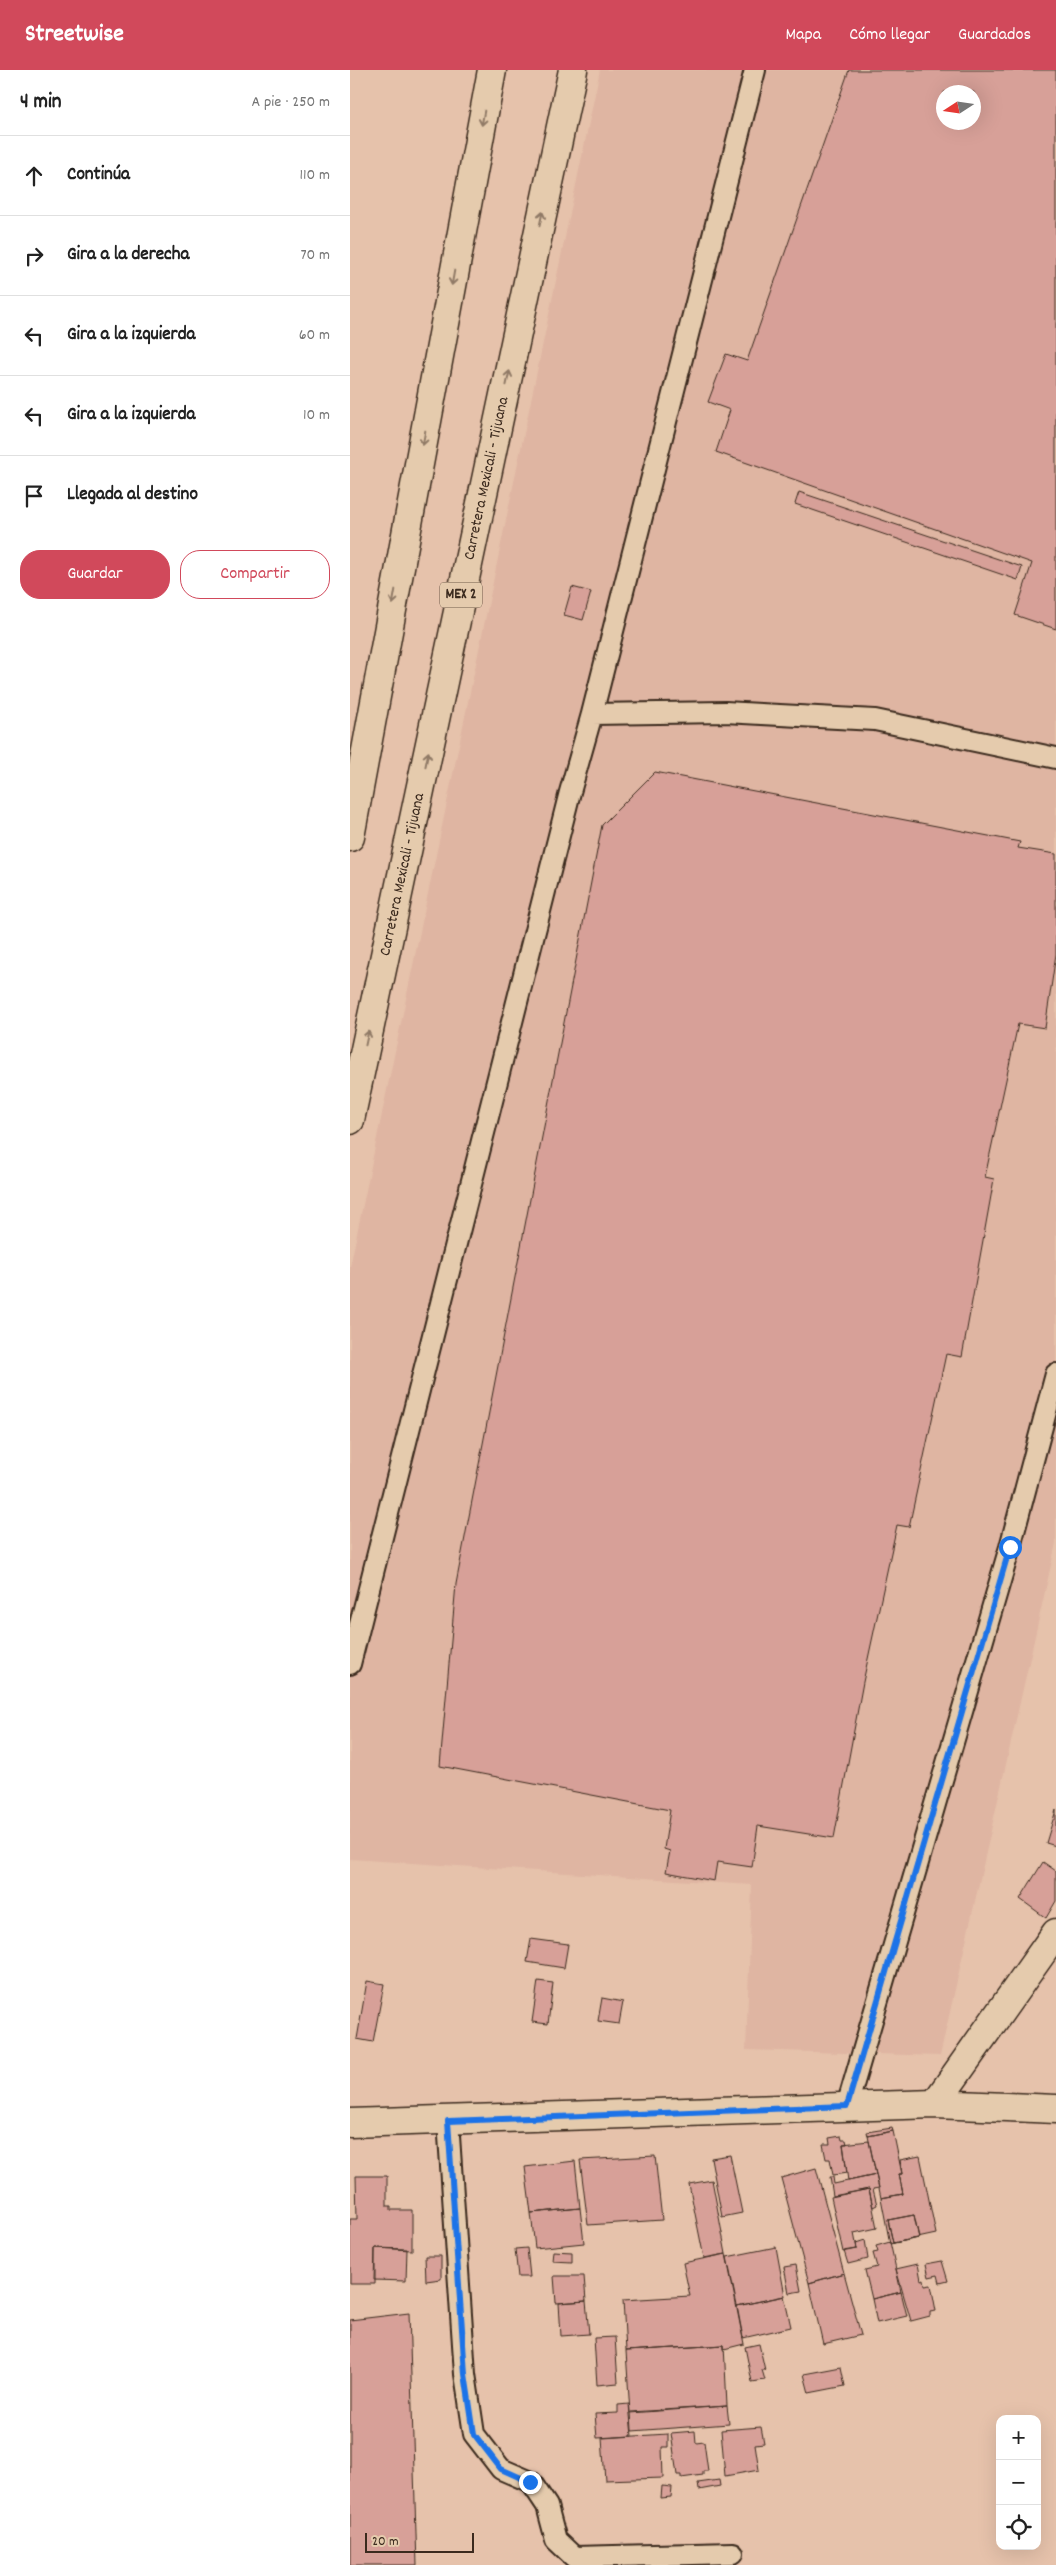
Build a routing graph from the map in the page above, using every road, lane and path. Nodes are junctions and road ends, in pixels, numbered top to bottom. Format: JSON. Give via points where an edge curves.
{"nodes":[{"id":1,"x":492,"y":70,"type":"edge"},
{"id":2,"x":573,"y":70,"type":"edge"},
{"id":3,"x":755,"y":70,"type":"edge"},
{"id":4,"x":592,"y":714,"type":"junction"},
{"id":5,"x":1056,"y":758,"type":"edge"},
{"id":6,"x":350,"y":837,"type":"edge"},
{"id":7,"x":350,"y":1120,"type":"edge"},
{"id":8,"x":1056,"y":1374,"type":"edge"},
{"id":9,"x":350,"y":1664,"type":"edge"},
{"id":10,"x":1056,"y":1933,"type":"edge"},
{"id":11,"x":934,"y":2104,"type":"junction"},
{"id":12,"x":847,"y":2106,"type":"junction"},
{"id":13,"x":1056,"y":2109,"type":"edge"},
{"id":14,"x":448,"y":2121,"type":"junction"},
{"id":15,"x":350,"y":2123,"type":"edge"},
{"id":16,"x":733,"y":2553,"type":"dead end"}],
"edges":[{"from":1,"to":6,"type":"main road","one_way":true},
{"from":7,"to":2,"type":"main road","name":"Carretera Mexicali - Tijuana","number":"MEX 2","one_way":true},
{"from":3,"to":4,"type":"lane"},
{"from":4,"to":5,"type":"lane","via":[[725,712],[875,720]]},
{"from":4,"to":9,"type":"lane"},
{"from":8,"to":12,"type":"lane","via":[[1010,1547]]},
{"from":10,"to":11,"type":"main road"},
{"from":11,"to":12,"type":"main road"},
{"from":11,"to":13,"type":"main road"},
{"from":12,"to":14,"type":"main road"},
{"from":14,"to":15,"type":"main road"},
{"from":14,"to":16,"type":"lane","via":[[465,2374],[474,2434],[501,2469],[530,2482],[547,2506],[556,2540],[574,2557]]}]}
